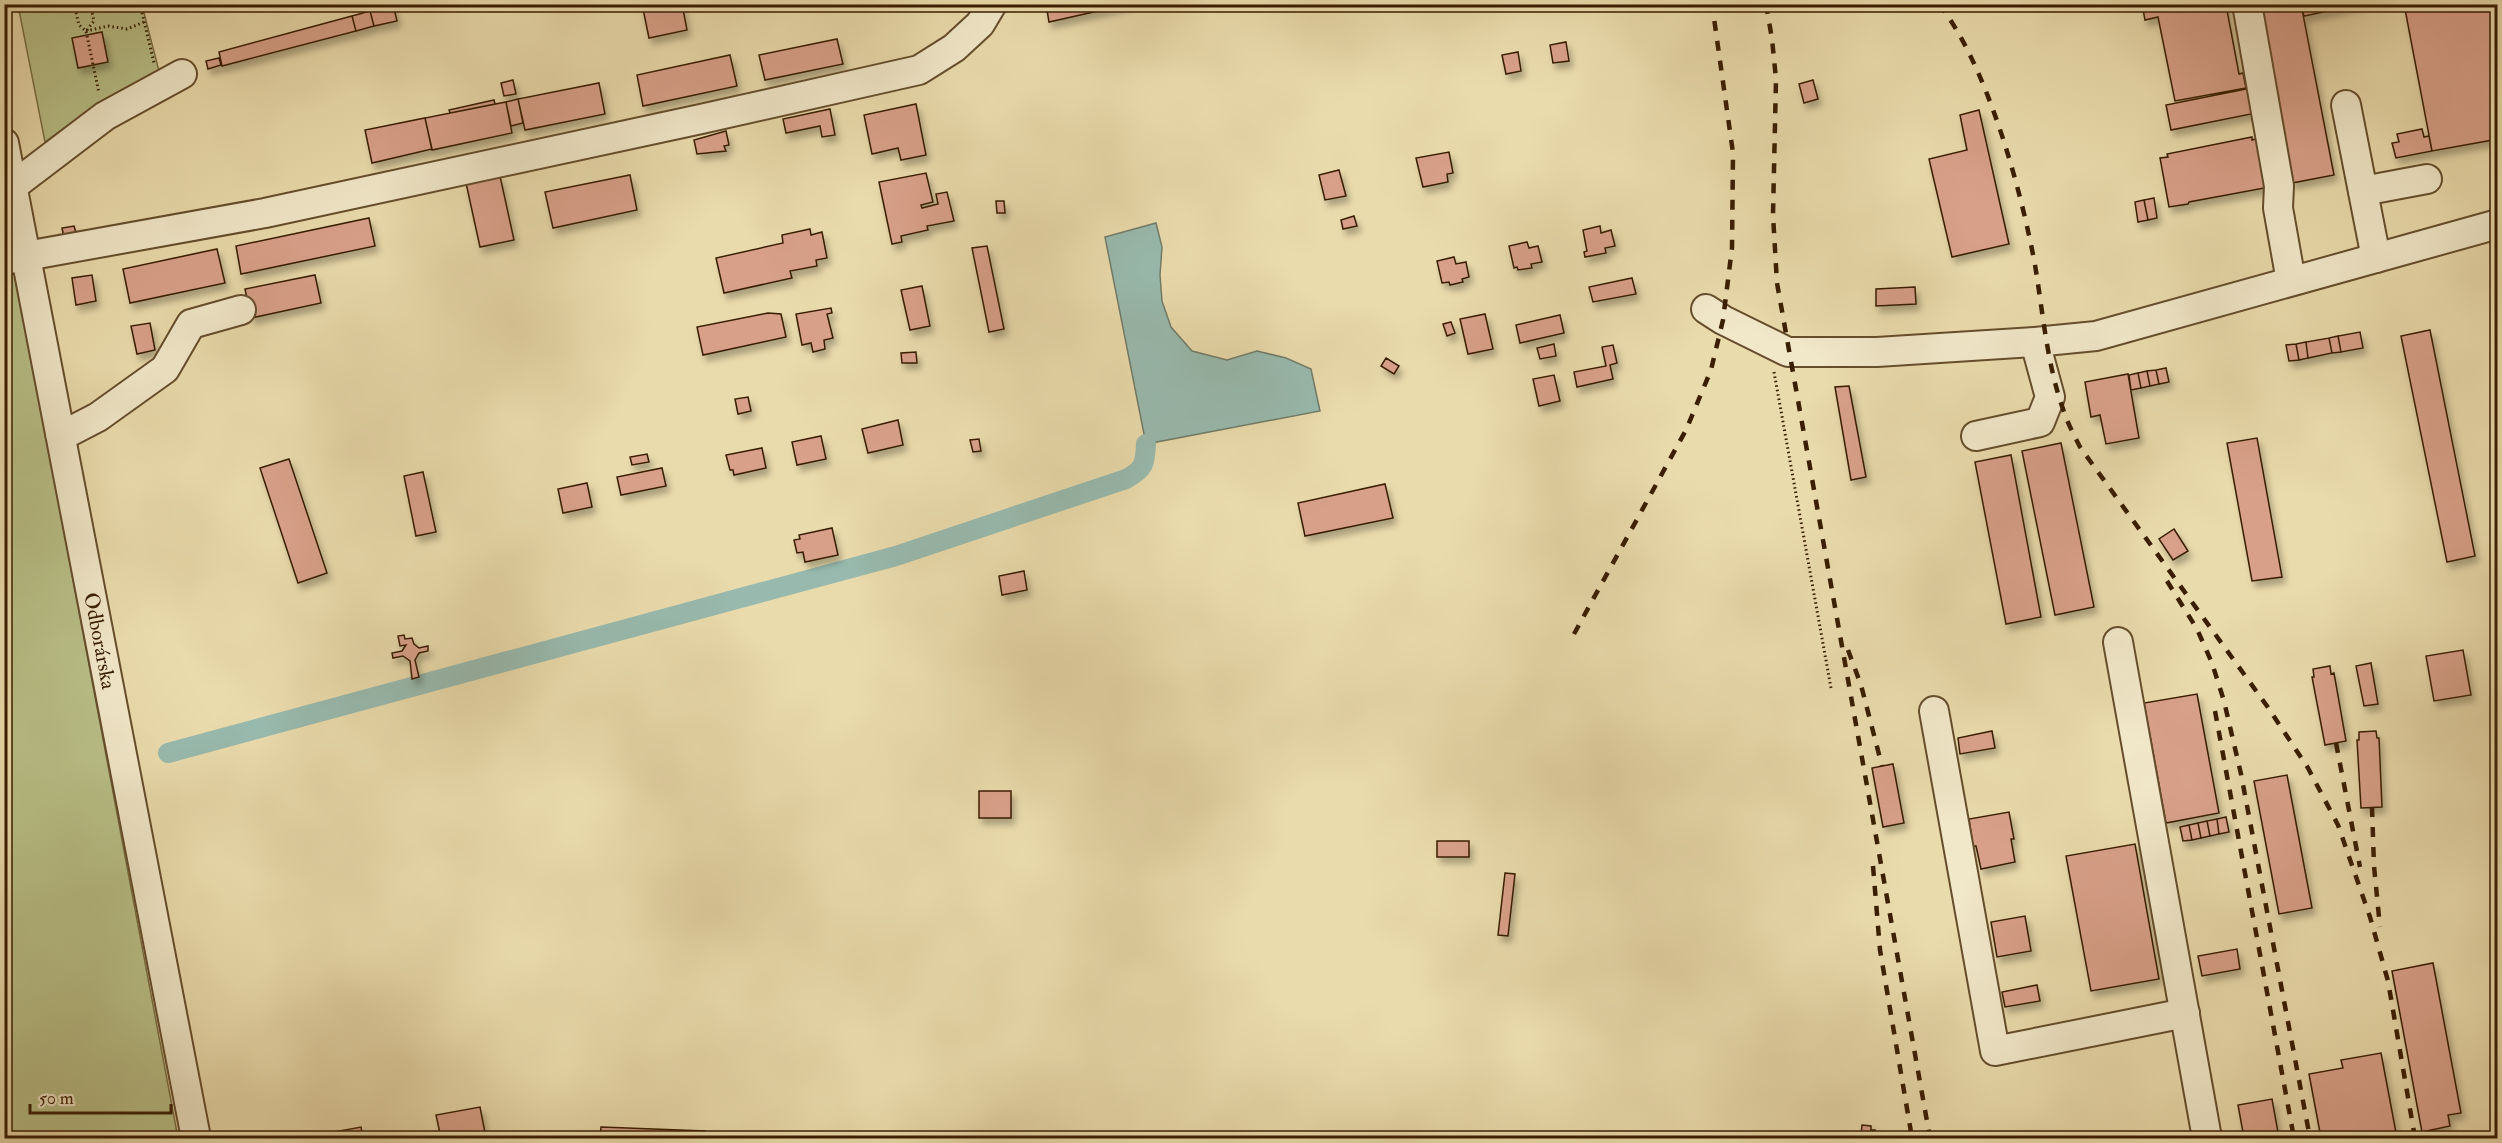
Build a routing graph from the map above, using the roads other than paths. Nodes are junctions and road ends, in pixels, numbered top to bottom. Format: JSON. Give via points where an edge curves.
{"nodes":[{"id":1,"x":992,"y":4,"type":"edge"},
{"id":2,"x":2247,"y":4,"type":"edge"},
{"id":3,"x":182,"y":74,"type":"dead end"},
{"id":4,"x":2346,"y":105,"type":"dead end"},
{"id":5,"x":4,"y":143,"type":"edge"},
{"id":6,"x":2427,"y":179,"type":"dead end"},
{"id":7,"x":13,"y":186,"type":"junction"},
{"id":8,"x":2363,"y":191,"type":"junction"},
{"id":9,"x":2498,"y":224,"type":"edge"},
{"id":10,"x":15,"y":258,"type":"edge"},
{"id":11,"x":2376,"y":258,"type":"junction"},
{"id":12,"x":2292,"y":281,"type":"junction"},
{"id":13,"x":1706,"y":309,"type":"dead end"},
{"id":14,"x":241,"y":310,"type":"dead end"},
{"id":15,"x":2035,"y":342,"type":"junction"},
{"id":16,"x":60,"y":433,"type":"junction"},
{"id":17,"x":1976,"y":436,"type":"dead end"},
{"id":18,"x":2118,"y":642,"type":"dead end"},
{"id":19,"x":1934,"y":711,"type":"dead end"},
{"id":20,"x":2185,"y":1013,"type":"junction"},
{"id":21,"x":196,"y":1138,"type":"edge"},
{"id":22,"x":2207,"y":1138,"type":"edge"}],
"edges":[{"from":1,"to":10,"type":"street","via":[[980,24],[954,48],[919,70],[265,213]]},
{"from":2,"to":12,"type":"street"},
{"from":3,"to":7,"type":"street","via":[[105,116]]},
{"from":4,"to":8,"type":"street"},
{"from":5,"to":7,"type":"street","name":"Odborárska"},
{"from":6,"to":8,"type":"street"},
{"from":7,"to":10,"type":"street","name":"Odborárska"},
{"from":8,"to":11,"type":"street"},
{"from":9,"to":11,"type":"street"},
{"from":10,"to":16,"type":"street","name":"Odborárska"},
{"from":11,"to":12,"type":"street"},
{"from":12,"to":15,"type":"street","via":[[2096,336]]},
{"from":13,"to":15,"type":"street","via":[[1788,352],[1877,352]]},
{"from":14,"to":16,"type":"street","via":[[191,324],[165,369],[98,417]]},
{"from":15,"to":17,"type":"street","via":[[2050,397],[2040,422]]},
{"from":16,"to":21,"type":"street","name":"Odborárska"},
{"from":18,"to":20,"type":"street"},
{"from":19,"to":20,"type":"street","via":[[1995,1051]]},
{"from":20,"to":22,"type":"street"}]}
